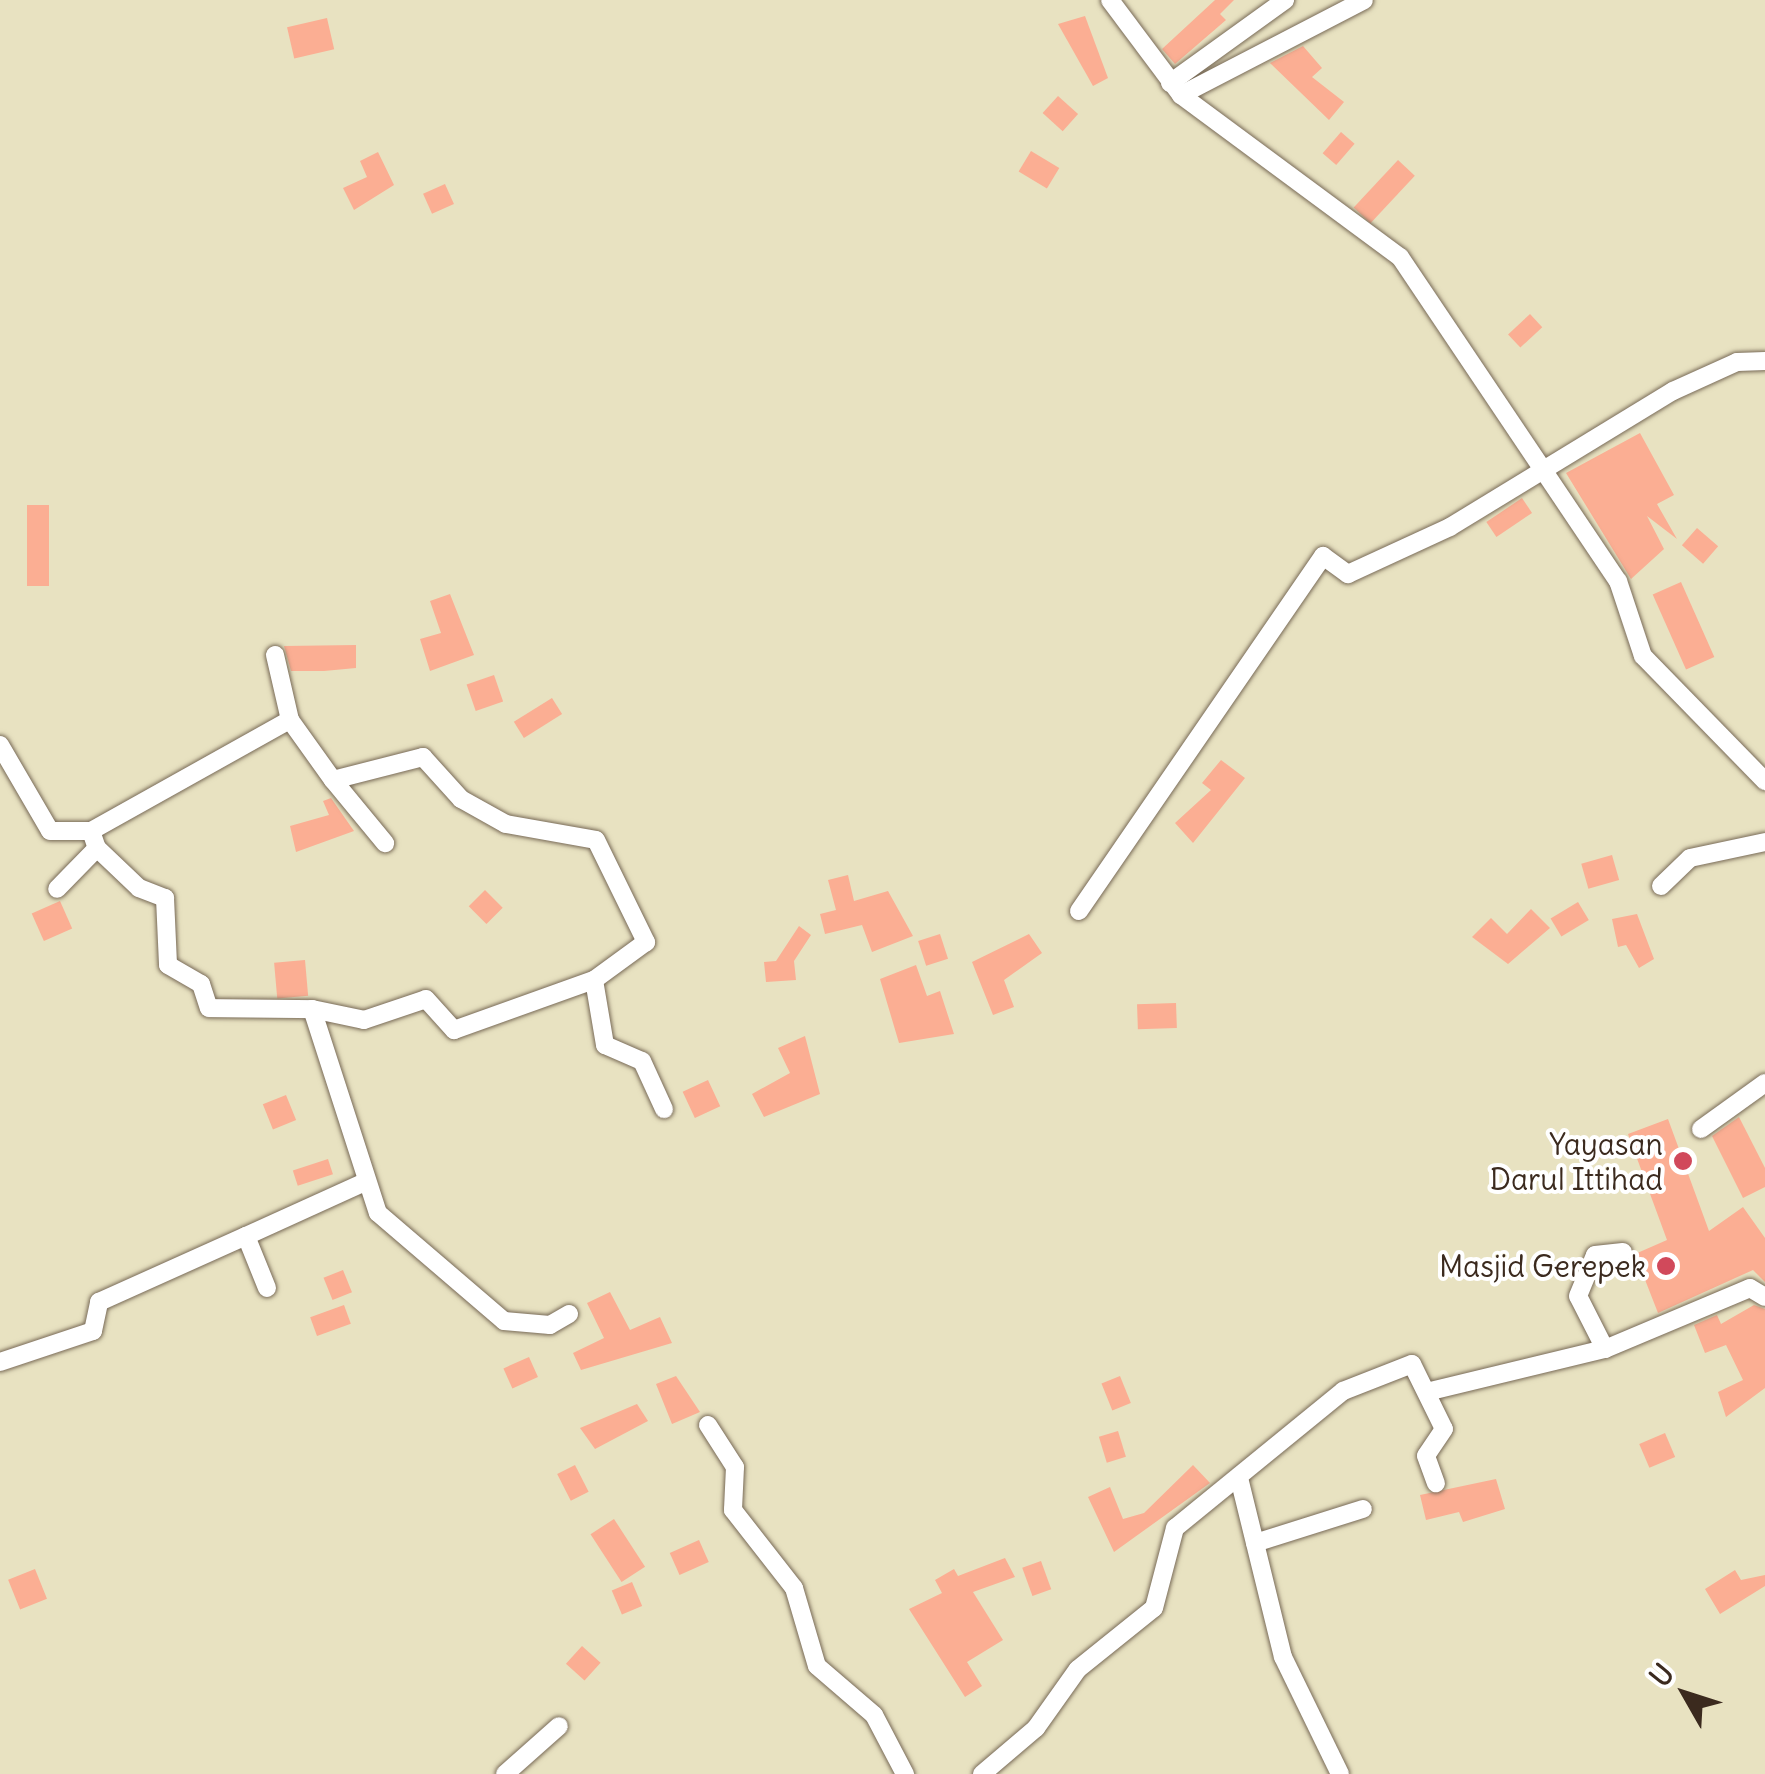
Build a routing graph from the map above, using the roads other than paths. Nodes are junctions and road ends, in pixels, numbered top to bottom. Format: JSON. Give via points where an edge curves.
{"nodes":[{"id":1,"x":1110,"y":0,"type":"edge"},
{"id":2,"x":1286,"y":0,"type":"edge"},
{"id":3,"x":1364,"y":0,"type":"edge"},
{"id":4,"x":1176,"y":89,"type":"junction"},
{"id":5,"x":1765,"y":360,"type":"edge"},
{"id":6,"x":1546,"y":466,"type":"junction"},
{"id":7,"x":275,"y":655,"type":"dead end"},
{"id":8,"x":290,"y":720,"type":"junction"},
{"id":9,"x":0,"y":746,"type":"edge"},
{"id":10,"x":333,"y":780,"type":"junction"},
{"id":11,"x":1765,"y":781,"type":"edge"},
{"id":12,"x":94,"y":839,"type":"junction"},
{"id":13,"x":385,"y":842,"type":"dead end"},
{"id":14,"x":1765,"y":842,"type":"edge"},
{"id":15,"x":1660,"y":886,"type":"dead end"},
{"id":16,"x":56,"y":889,"type":"dead end"},
{"id":17,"x":1079,"y":911,"type":"dead end"},
{"id":18,"x":594,"y":980,"type":"junction"},
{"id":19,"x":312,"y":1009,"type":"junction"},
{"id":20,"x":1765,"y":1084,"type":"edge"},
{"id":21,"x":664,"y":1109,"type":"dead end"},
{"id":22,"x":1701,"y":1129,"type":"dead end"},
{"id":23,"x":362,"y":1182,"type":"junction"},
{"id":24,"x":246,"y":1236,"type":"junction"},
{"id":25,"x":1624,"y":1252,"type":"dead end"},
{"id":26,"x":267,"y":1288,"type":"dead end"},
{"id":27,"x":1765,"y":1297,"type":"edge"},
{"id":28,"x":568,"y":1314,"type":"dead end"},
{"id":29,"x":1605,"y":1350,"type":"junction"},
{"id":30,"x":0,"y":1362,"type":"edge"},
{"id":31,"x":1427,"y":1392,"type":"junction"},
{"id":32,"x":708,"y":1426,"type":"dead end"},
{"id":33,"x":1240,"y":1482,"type":"junction"},
{"id":34,"x":1436,"y":1483,"type":"dead end"},
{"id":35,"x":1363,"y":1509,"type":"dead end"},
{"id":36,"x":1255,"y":1543,"type":"junction"},
{"id":37,"x":558,"y":1726,"type":"dead end"},
{"id":38,"x":504,"y":1774,"type":"edge"},
{"id":39,"x":905,"y":1774,"type":"edge"},
{"id":40,"x":982,"y":1774,"type":"edge"},
{"id":41,"x":1340,"y":1774,"type":"edge"}],
"edges":[{"from":1,"to":4,"type":"street"},
{"from":2,"to":4,"type":"street"},
{"from":3,"to":4,"type":"street"},
{"from":4,"to":6,"type":"street","via":[[1391,248]]},
{"from":5,"to":6,"type":"street","via":[[1672,391]]},
{"from":6,"to":11,"type":"street","via":[[1618,580],[1642,656]]},
{"from":6,"to":17,"type":"street","via":[[1450,527],[1348,574],[1322,556]]},
{"from":7,"to":8,"type":"street"},
{"from":8,"to":10,"type":"street"},
{"from":8,"to":12,"type":"street"},
{"from":9,"to":12,"type":"street","via":[[50,831]]},
{"from":10,"to":13,"type":"street"},
{"from":10,"to":18,"type":"street","via":[[423,757],[461,799],[506,824],[596,840],[646,942]]},
{"from":12,"to":16,"type":"street"},
{"from":12,"to":19,"type":"street","via":[[139,888],[165,898],[168,966],[201,984],[209,1008]]},
{"from":14,"to":15,"type":"street","via":[[1690,858]]},
{"from":18,"to":19,"type":"street","via":[[454,1030],[426,999],[364,1020]]},
{"from":18,"to":21,"type":"street","via":[[606,1044],[642,1061]]},
{"from":19,"to":23,"type":"street"},
{"from":20,"to":22,"type":"street"},
{"from":23,"to":24,"type":"street"},
{"from":23,"to":28,"type":"street","via":[[378,1213],[487,1311],[550,1326]]},
{"from":24,"to":26,"type":"street"},
{"from":24,"to":30,"type":"street","via":[[99,1302],[92,1331]]},
{"from":25,"to":29,"type":"street","via":[[1595,1255],[1578,1296]]},
{"from":27,"to":29,"type":"street","via":[[1750,1288]]},
{"from":29,"to":31,"type":"street"},
{"from":31,"to":33,"type":"street","via":[[1408,1362],[1372,1376]]},
{"from":31,"to":34,"type":"street","via":[[1444,1429],[1426,1456]]},
{"from":32,"to":39,"type":"street","via":[[735,1467],[733,1510],[794,1588],[817,1666],[874,1715]]},
{"from":33,"to":36,"type":"street"},
{"from":33,"to":40,"type":"street","via":[[1175,1528],[1161,1554],[1161,1596],[1142,1623],[1078,1668],[1036,1728]]},
{"from":35,"to":36,"type":"street"},
{"from":36,"to":41,"type":"street","via":[[1283,1657]]},
{"from":37,"to":38,"type":"street"}]}
